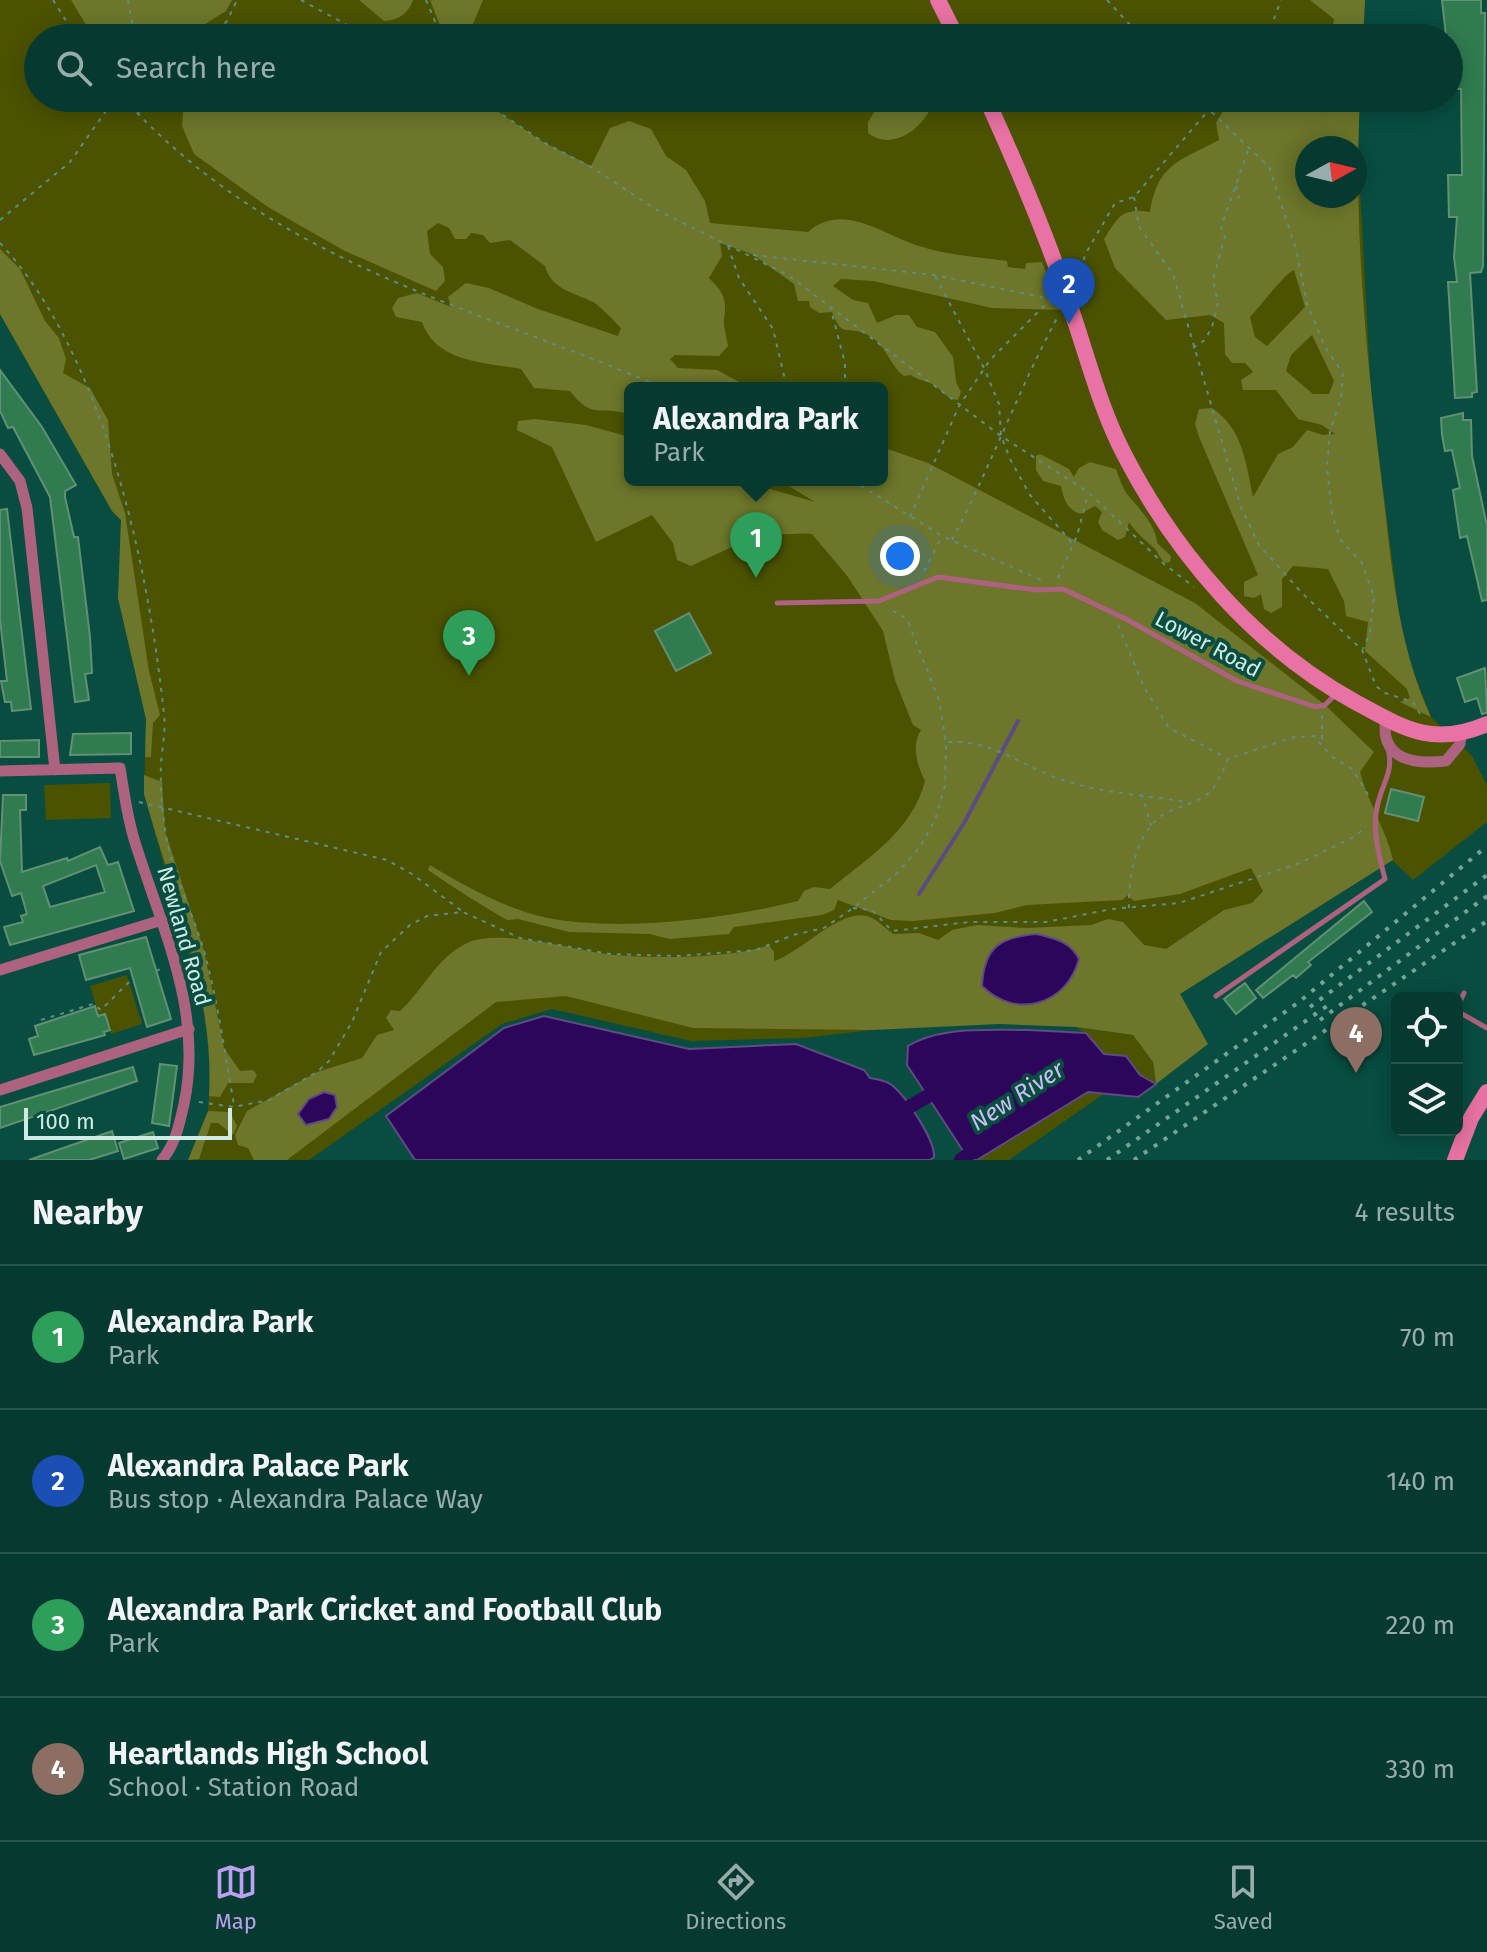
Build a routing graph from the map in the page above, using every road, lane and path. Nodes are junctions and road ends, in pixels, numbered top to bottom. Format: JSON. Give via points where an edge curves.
{"nodes":[{"id":1,"x":53,"y":0,"type":"edge"},
{"id":2,"x":128,"y":0,"type":"edge"},
{"id":3,"x":237,"y":0,"type":"edge"},
{"id":4,"x":301,"y":0,"type":"edge"},
{"id":5,"x":426,"y":0,"type":"edge"},
{"id":6,"x":938,"y":0,"type":"edge"},
{"id":7,"x":1107,"y":0,"type":"edge"},
{"id":8,"x":1281,"y":0,"type":"edge"},
{"id":9,"x":68,"y":24,"type":"edge"},
{"id":10,"x":132,"y":24,"type":"edge"},
{"id":11,"x":224,"y":24,"type":"edge"},
{"id":12,"x":345,"y":24,"type":"edge"},
{"id":13,"x":436,"y":24,"type":"edge"},
{"id":14,"x":950,"y":24,"type":"edge"},
{"id":15,"x":1129,"y":24,"type":"edge"},
{"id":16,"x":1272,"y":24,"type":"edge"},
{"id":17,"x":105,"y":112,"type":"edge"},
{"id":18,"x":499,"y":112,"type":"edge"},
{"id":19,"x":991,"y":112,"type":"edge"},
{"id":20,"x":1207,"y":112,"type":"edge"},
{"id":21,"x":1211,"y":112,"type":"edge"},
{"id":22,"x":137,"y":114,"type":"edge"},
{"id":23,"x":1249,"y":146,"type":"junction"},
{"id":24,"x":1236,"y":185,"type":"junction"},
{"id":25,"x":1134,"y":197,"type":"junction"},
{"id":26,"x":1239,"y":198,"type":"dead end"},
{"id":27,"x":0,"y":220,"type":"edge"},
{"id":28,"x":0,"y":243,"type":"edge"},
{"id":29,"x":728,"y":245,"type":"junction"},
{"id":30,"x":752,"y":254,"type":"junction"},
{"id":31,"x":935,"y":275,"type":"junction"},
{"id":32,"x":1051,"y":299,"type":"junction"},
{"id":33,"x":830,"y":305,"type":"junction"},
{"id":34,"x":1065,"y":306,"type":"junction"},
{"id":35,"x":1192,"y":349,"type":"junction"},
{"id":36,"x":984,"y":368,"type":"junction"},
{"id":37,"x":648,"y":382,"type":"edge"},
{"id":38,"x":786,"y":382,"type":"edge"},
{"id":39,"x":845,"y":382,"type":"edge"},
{"id":40,"x":959,"y":406,"type":"junction"},
{"id":41,"x":1001,"y":436,"type":"junction"},
{"id":42,"x":0,"y":454,"type":"edge"},
{"id":43,"x":861,"y":486,"type":"edge"},
{"id":44,"x":1088,"y":492,"type":"junction"},
{"id":45,"x":910,"y":517,"type":"junction"},
{"id":46,"x":942,"y":536,"type":"junction"},
{"id":47,"x":952,"y":540,"type":"junction"},
{"id":48,"x":1073,"y":544,"type":"junction"},
{"id":49,"x":923,"y":576,"type":"dead end"},
{"id":50,"x":1044,"y":581,"type":"dead end"},
{"id":51,"x":1054,"y":586,"type":"dead end"},
{"id":52,"x":1204,"y":592,"type":"dead end"},
{"id":53,"x":879,"y":601,"type":"junction"},
{"id":54,"x":777,"y":603,"type":"dead end"},
{"id":55,"x":1118,"y":615,"type":"junction"},
{"id":56,"x":1362,"y":650,"type":"junction"},
{"id":57,"x":1338,"y":692,"type":"junction"},
{"id":58,"x":1322,"y":710,"type":"dead end"},
{"id":59,"x":1386,"y":718,"type":"junction"},
{"id":60,"x":1487,"y":724,"type":"edge"},
{"id":61,"x":1461,"y":735,"type":"junction"},
{"id":62,"x":1433,"y":736,"type":"junction"},
{"id":63,"x":946,"y":742,"type":"junction"},
{"id":64,"x":1386,"y":744,"type":"junction"},
{"id":65,"x":1322,"y":746,"type":"junction"},
{"id":66,"x":1228,"y":759,"type":"junction"},
{"id":67,"x":55,"y":770,"type":"junction"},
{"id":68,"x":0,"y":771,"type":"edge"},
{"id":69,"x":1142,"y":794,"type":"junction"},
{"id":70,"x":1191,"y":803,"type":"junction"},
{"id":71,"x":126,"y":804,"type":"junction"},
{"id":72,"x":163,"y":805,"type":"junction"},
{"id":73,"x":1374,"y":805,"type":"dead end"},
{"id":74,"x":1370,"y":816,"type":"dead end"},
{"id":75,"x":1151,"y":827,"type":"junction"},
{"id":76,"x":853,"y":908,"type":"junction"},
{"id":77,"x":1129,"y":908,"type":"junction"},
{"id":78,"x":463,"y":912,"type":"junction"},
{"id":79,"x":192,"y":916,"type":"dead end"},
{"id":80,"x":163,"y":923,"type":"junction"},
{"id":81,"x":0,"y":970,"type":"edge"},
{"id":82,"x":133,"y":978,"type":"dead end"},
{"id":83,"x":1216,"y":996,"type":"dead end"},
{"id":84,"x":1463,"y":1013,"type":"edge"},
{"id":85,"x":41,"y":1020,"type":"dead end"},
{"id":86,"x":1487,"y":1028,"type":"edge"},
{"id":87,"x":189,"y":1029,"type":"junction"},
{"id":88,"x":0,"y":1090,"type":"edge"},
{"id":89,"x":1487,"y":1092,"type":"edge"},
{"id":90,"x":185,"y":1101,"type":"junction"},
{"id":91,"x":234,"y":1107,"type":"junction"},
{"id":92,"x":162,"y":1160,"type":"edge"},
{"id":93,"x":1455,"y":1160,"type":"edge"}],
"edges":[{"from":1,"to":9,"type":"path"},
{"from":2,"to":10,"type":"path"},
{"from":3,"to":11,"type":"path"},
{"from":4,"to":12,"type":"path"},
{"from":5,"to":13,"type":"path"},
{"from":6,"to":14,"type":"street"},
{"from":7,"to":15,"type":"path"},
{"from":8,"to":16,"type":"path"},
{"from":17,"to":27,"type":"path","via":[[70,162]]},
{"from":18,"to":29,"type":"path","via":[[657,210]]},
{"from":19,"to":34,"type":"street"},
{"from":20,"to":25,"type":"path"},
{"from":21,"to":23,"type":"path"},
{"from":22,"to":37,"type":"path","via":[[196,170],[320,248],[451,308]]},
{"from":23,"to":24,"type":"path"},
{"from":23,"to":56,"type":"path","via":[[1269,167],[1296,249],[1307,304],[1343,374],[1327,467],[1340,539],[1362,563],[1374,597],[1370,633]]},
{"from":24,"to":26,"type":"path"},
{"from":24,"to":35,"type":"path","via":[[1221,227],[1225,236],[1213,280],[1218,303],[1212,327]]},
{"from":25,"to":34,"type":"path","via":[[1115,203],[1086,253]]},
{"from":25,"to":35,"type":"path","via":[[1139,227],[1173,274]]},
{"from":28,"to":72,"type":"path","via":[[18,261],[60,328],[135,528],[165,720]]},
{"from":29,"to":30,"type":"path"},
{"from":29,"to":38,"type":"path","via":[[739,278],[773,329]]},
{"from":30,"to":31,"type":"path"},
{"from":30,"to":33,"type":"path"},
{"from":31,"to":32,"type":"path"},
{"from":31,"to":36,"type":"path"},
{"from":32,"to":34,"type":"path"},
{"from":32,"to":36,"type":"path"},
{"from":33,"to":39,"type":"path"},
{"from":33,"to":40,"type":"path"},
{"from":34,"to":41,"type":"path"},
{"from":34,"to":57,"type":"street","via":[[1123,452],[1163,520],[1244,619]]},
{"from":35,"to":56,"type":"path","via":[[1241,507],[1259,545]]},
{"from":36,"to":40,"type":"path"},
{"from":36,"to":41,"type":"path","via":[[999,404]]},
{"from":40,"to":41,"type":"path"},
{"from":40,"to":45,"type":"path"},
{"from":41,"to":44,"type":"path"},
{"from":41,"to":47,"type":"path"},
{"from":41,"to":48,"type":"path","via":[[1030,495]]},
{"from":42,"to":67,"type":"street","via":[[20,481],[27,508]]},
{"from":43,"to":45,"type":"path"},
{"from":44,"to":48,"type":"path"},
{"from":44,"to":52,"type":"path","via":[[1164,564]]},
{"from":45,"to":46,"type":"path"},
{"from":46,"to":47,"type":"path"},
{"from":46,"to":49,"type":"path"},
{"from":47,"to":50,"type":"path"},
{"from":48,"to":51,"type":"path"},
{"from":53,"to":54,"type":"lane"},
{"from":53,"to":55,"type":"lane","name":"Lower Road","via":[[938,577],[1063,589]]},
{"from":53,"to":63,"type":"path","via":[[907,619],[939,700]]},
{"from":55,"to":57,"type":"lane","name":"Lower Road","via":[[1264,691],[1316,707]]},
{"from":55,"to":66,"type":"path","via":[[1118,629],[1144,687],[1169,728]]},
{"from":56,"to":62,"type":"path","via":[[1376,686],[1413,702]]},
{"from":57,"to":59,"type":"street"},
{"from":58,"to":65,"type":"path"},
{"from":59,"to":62,"type":"street"},
{"from":59,"to":64,"type":"street"},
{"from":60,"to":61,"type":"street"},
{"from":61,"to":62,"type":"street"},
{"from":61,"to":64,"type":"street","via":[[1446,761],[1414,761]]},
{"from":63,"to":69,"type":"path","via":[[971,741],[1063,780]]},
{"from":63,"to":76,"type":"path","via":[[945,786],[920,847]]},
{"from":64,"to":83,"type":"lane","via":[[1392,765],[1375,827],[1385,879]]},
{"from":65,"to":66,"type":"path","via":[[1314,736],[1294,737]]},
{"from":65,"to":73,"type":"path","via":[[1352,769]]},
{"from":66,"to":70,"type":"path","via":[[1214,788]]},
{"from":67,"to":68,"type":"street"},
{"from":67,"to":71,"type":"street","name":"Newland Road","via":[[120,768]]},
{"from":69,"to":70,"type":"path"},
{"from":69,"to":75,"type":"path"},
{"from":70,"to":75,"type":"path","via":[[1163,814]]},
{"from":71,"to":72,"type":"path"},
{"from":71,"to":80,"type":"street","name":"Newland Road"},
{"from":72,"to":78,"type":"path","via":[[227,826],[387,860]]},
{"from":72,"to":91,"type":"path","via":[[165,831],[215,996]]},
{"from":74,"to":77,"type":"path","via":[[1356,836],[1300,863],[1179,903]]},
{"from":75,"to":77,"type":"path","via":[[1139,847]]},
{"from":76,"to":77,"type":"path","via":[[872,910],[892,931],[969,922],[1046,922]]},
{"from":76,"to":78,"type":"path","via":[[824,928],[756,950],[676,956],[610,954],[520,938]]},
{"from":78,"to":91,"type":"path","via":[[427,916],[393,938],[381,952],[340,1043],[317,1072],[269,1100]]},
{"from":79,"to":80,"type":"path"},
{"from":80,"to":81,"type":"street"},
{"from":80,"to":87,"type":"street","name":"Newland Road"},
{"from":82,"to":85,"type":"path","via":[[101,1010],[93,1004]]},
{"from":84,"to":86,"type":"lane"},
{"from":87,"to":88,"type":"street"},
{"from":87,"to":90,"type":"street","name":"Newland Road"},
{"from":89,"to":93,"type":"street"},
{"from":90,"to":91,"type":"path"},
{"from":90,"to":92,"type":"street","name":"Newland Road","via":[[177,1136]]}]}
